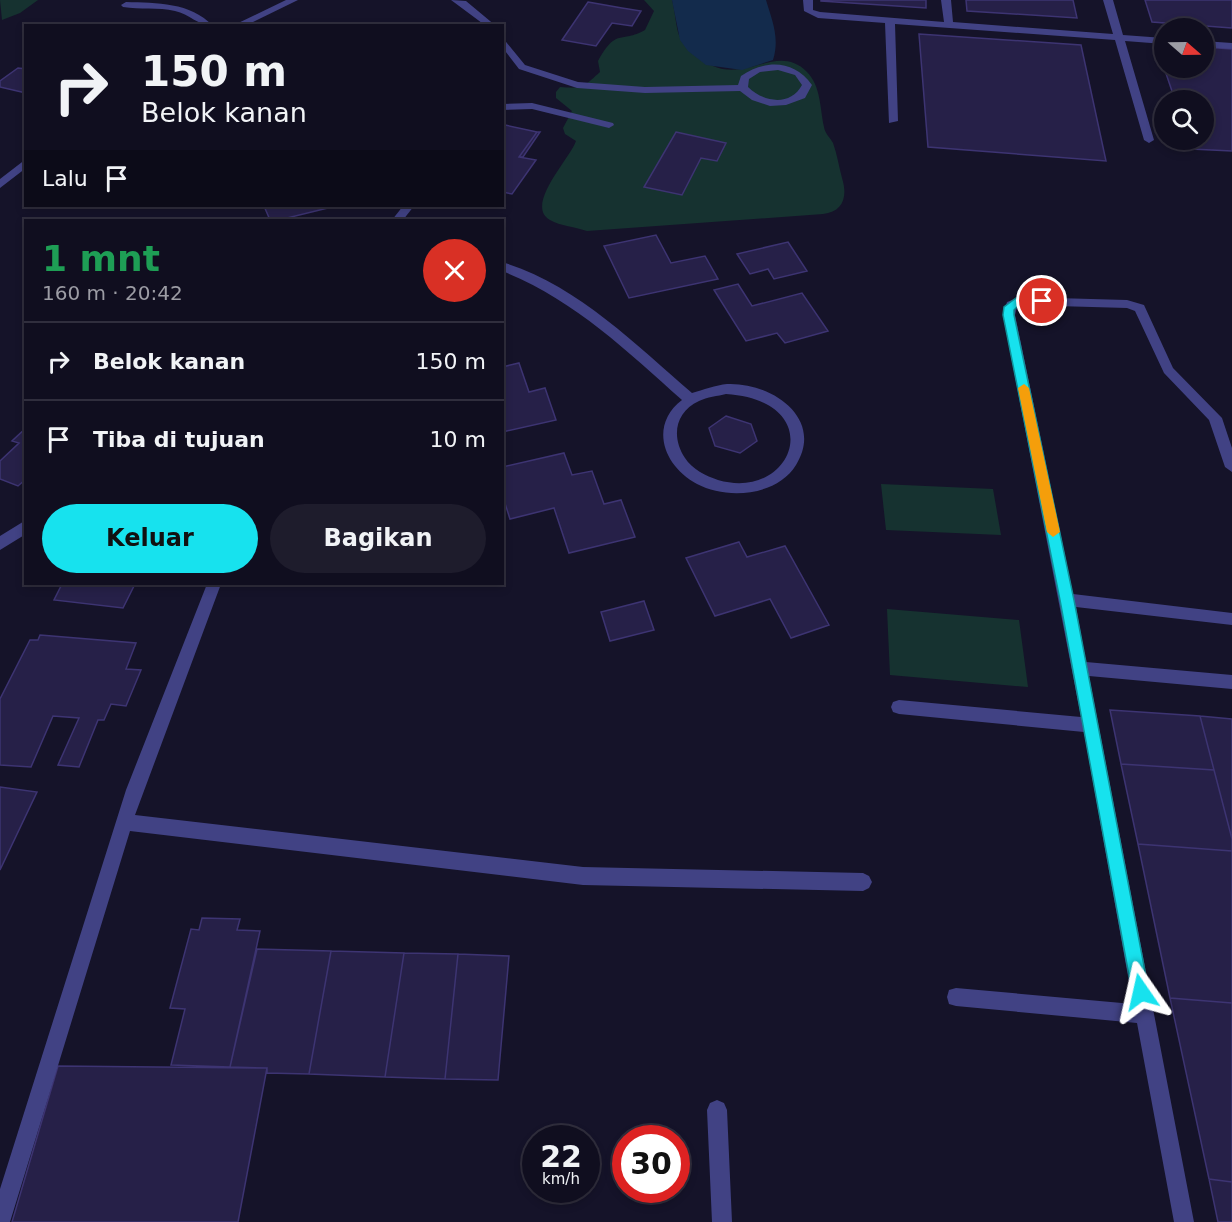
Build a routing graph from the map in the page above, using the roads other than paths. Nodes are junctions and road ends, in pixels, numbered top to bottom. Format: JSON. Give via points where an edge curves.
{"nodes":[{"id":1,"x":293,"y":0,"type":"edge"},
{"id":2,"x":456,"y":0,"type":"edge"},
{"id":3,"x":808,"y":0,"type":"edge"},
{"id":4,"x":946,"y":0,"type":"edge"},
{"id":5,"x":1108,"y":0,"type":"edge"},
{"id":6,"x":126,"y":5,"type":"dead end"},
{"id":7,"x":890,"y":20,"type":"junction"},
{"id":8,"x":207,"y":24,"type":"edge"},
{"id":9,"x":240,"y":24,"type":"edge"},
{"id":10,"x":489,"y":24,"type":"edge"},
{"id":11,"x":949,"y":24,"type":"junction"},
{"id":12,"x":1119,"y":37,"type":"junction"},
{"id":13,"x":1154,"y":40,"type":"edge"},
{"id":14,"x":504,"y":43,"type":"edge"},
{"id":15,"x":1214,"y":45,"type":"edge"},
{"id":16,"x":1232,"y":46,"type":"edge"},
{"id":17,"x":743,"y":88,"type":"junction"},
{"id":18,"x":504,"y":107,"type":"edge"},
{"id":19,"x":893,"y":121,"type":"dead end"},
{"id":20,"x":609,"y":125,"type":"dead end"},
{"id":21,"x":1149,"y":140,"type":"dead end"},
{"id":22,"x":24,"y":164,"type":"edge"},
{"id":23,"x":0,"y":185,"type":"edge"},
{"id":24,"x":407,"y":207,"type":"edge"},
{"id":25,"x":398,"y":219,"type":"edge"},
{"id":26,"x":504,"y":267,"type":"edge"},
{"id":27,"x":690,"y":399,"type":"junction"},
{"id":28,"x":1232,"y":468,"type":"edge"},
{"id":29,"x":24,"y":527,"type":"edge"},
{"id":30,"x":0,"y":544,"type":"edge"},
{"id":31,"x":214,"y":585,"type":"edge"},
{"id":32,"x":1067,"y":600,"type":"junction"},
{"id":33,"x":1232,"y":619,"type":"edge"},
{"id":34,"x":1080,"y":669,"type":"junction"},
{"id":35,"x":1232,"y":682,"type":"edge"},
{"id":36,"x":900,"y":707,"type":"dead end"},
{"id":37,"x":1090,"y":725,"type":"junction"},
{"id":38,"x":124,"y":822,"type":"junction"},
{"id":39,"x":862,"y":882,"type":"dead end"},
{"id":40,"x":956,"y":997,"type":"dead end"},
{"id":41,"x":1145,"y":1014,"type":"junction"},
{"id":42,"x":717,"y":1110,"type":"dead end"},
{"id":43,"x":0,"y":1222,"type":"edge"},
{"id":44,"x":722,"y":1222,"type":"edge"},
{"id":45,"x":1184,"y":1222,"type":"edge"}],
"edges":[{"from":1,"to":9,"type":"street"},
{"from":2,"to":10,"type":"street"},
{"from":3,"to":7,"type":"street","via":[[808,9],[814,14]]},
{"from":4,"to":11,"type":"street"},
{"from":5,"to":12,"type":"street"},
{"from":6,"to":8,"type":"street","via":[[181,8],[195,13]]},
{"from":7,"to":11,"type":"street"},
{"from":7,"to":19,"type":"street"},
{"from":11,"to":12,"type":"street"},
{"from":12,"to":13,"type":"street"},
{"from":12,"to":21,"type":"street"},
{"from":14,"to":17,"type":"street","via":[[522,67],[577,85],[645,90]]},
{"from":15,"to":16,"type":"street"},
{"from":17,"to":17,"type":"street","via":[[746,74],[771,67],[798,73],[807,85],[801,96],[782,102],[760,100]]},
{"from":18,"to":20,"type":"street","via":[[532,106]]},
{"from":22,"to":23,"type":"street"},
{"from":24,"to":25,"type":"street"},
{"from":26,"to":27,"type":"street","via":[[541,282],[566,298]]},
{"from":27,"to":27,"type":"street","via":[[732,389],[752,392],[775,403],[797,429],[798,450],[794,460],[778,477],[754,486],[726,488],[699,480],[678,464],[668,445],[669,424]]},
{"from":28,"to":32,"type":"street","via":[[1215,418],[1168,370],[1140,308],[1127,304],[1020,300],[1012,303],[1009,315]]},
{"from":29,"to":30,"type":"street"},
{"from":31,"to":38,"type":"street"},
{"from":32,"to":33,"type":"street"},
{"from":32,"to":34,"type":"street"},
{"from":34,"to":35,"type":"street"},
{"from":34,"to":37,"type":"street"},
{"from":36,"to":37,"type":"street"},
{"from":37,"to":41,"type":"street"},
{"from":38,"to":39,"type":"street","via":[[583,876]]},
{"from":38,"to":43,"type":"street"},
{"from":40,"to":41,"type":"street"},
{"from":41,"to":45,"type":"street"},
{"from":42,"to":44,"type":"street"}]}
